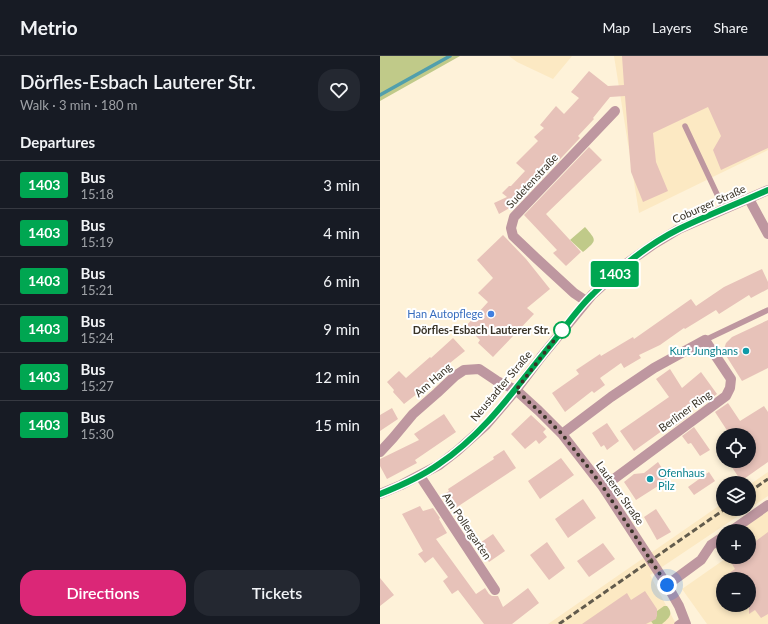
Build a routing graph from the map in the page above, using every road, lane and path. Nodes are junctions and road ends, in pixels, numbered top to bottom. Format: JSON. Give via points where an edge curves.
{"nodes":[{"id":1,"x":615,"y":110,"type":"dead end"},
{"id":2,"x":685,"y":126,"type":"dead end"},
{"id":3,"x":768,"y":190,"type":"edge"},
{"id":4,"x":749,"y":199,"type":"junction"},
{"id":5,"x":724,"y":209,"type":"junction"},
{"id":6,"x":768,"y":234,"type":"edge"},
{"id":7,"x":586,"y":301,"type":"junction"},
{"id":8,"x":768,"y":310,"type":"edge"},
{"id":9,"x":705,"y":340,"type":"junction"},
{"id":10,"x":516,"y":390,"type":"junction"},
{"id":11,"x":562,"y":434,"type":"junction"},
{"id":12,"x":380,"y":452,"type":"edge"},
{"id":13,"x":420,"y":476,"type":"junction"},
{"id":14,"x":603,"y":487,"type":"junction"},
{"id":15,"x":380,"y":494,"type":"edge"},
{"id":16,"x":768,"y":505,"type":"edge"},
{"id":17,"x":741,"y":524,"type":"edge"},
{"id":18,"x":716,"y":542,"type":"edge"},
{"id":19,"x":667,"y":585,"type":"junction"},
{"id":20,"x":495,"y":590,"type":"dead end"},
{"id":21,"x":683,"y":622,"type":"edge"}],
"edges":[{"from":1,"to":7,"type":"street","name":"Sudetenstraße","via":[[514,218],[511,228],[513,236],[574,293]]},
{"from":2,"to":5,"type":"lane"},
{"from":3,"to":4,"type":"street","name":"Coburger Straße"},
{"from":4,"to":5,"type":"street","name":"Coburger Straße"},
{"from":4,"to":6,"type":"street"},
{"from":5,"to":7,"type":"street","name":"Coburger Straße","via":[[679,229],[654,244],[627,263]]},
{"from":7,"to":10,"type":"street","name":"Neustadter Straße"},
{"from":8,"to":9,"type":"lane"},
{"from":9,"to":11,"type":"street","via":[[654,368]]},
{"from":9,"to":14,"type":"street","name":"Berliner Ring","via":[[731,379],[726,396]]},
{"from":10,"to":11,"type":"street","name":"Lauterer Straße"},
{"from":10,"to":12,"type":"street","name":"Am Hang","via":[[479,369],[464,370],[413,414]]},
{"from":10,"to":13,"type":"street","name":"Neustadter Straße","via":[[486,425],[457,451]]},
{"from":11,"to":14,"type":"street","name":"Lauterer Straße"},
{"from":13,"to":15,"type":"street","name":"Neustadter Straße"},
{"from":13,"to":20,"type":"street","name":"Am Pollergarten"},
{"from":14,"to":19,"type":"street","name":"Lauterer Straße"},
{"from":16,"to":17,"type":"street"},
{"from":18,"to":19,"type":"street","via":[[701,560]]},
{"from":19,"to":21,"type":"street","name":"Lauterer Straße","via":[[679,606]]}]}
